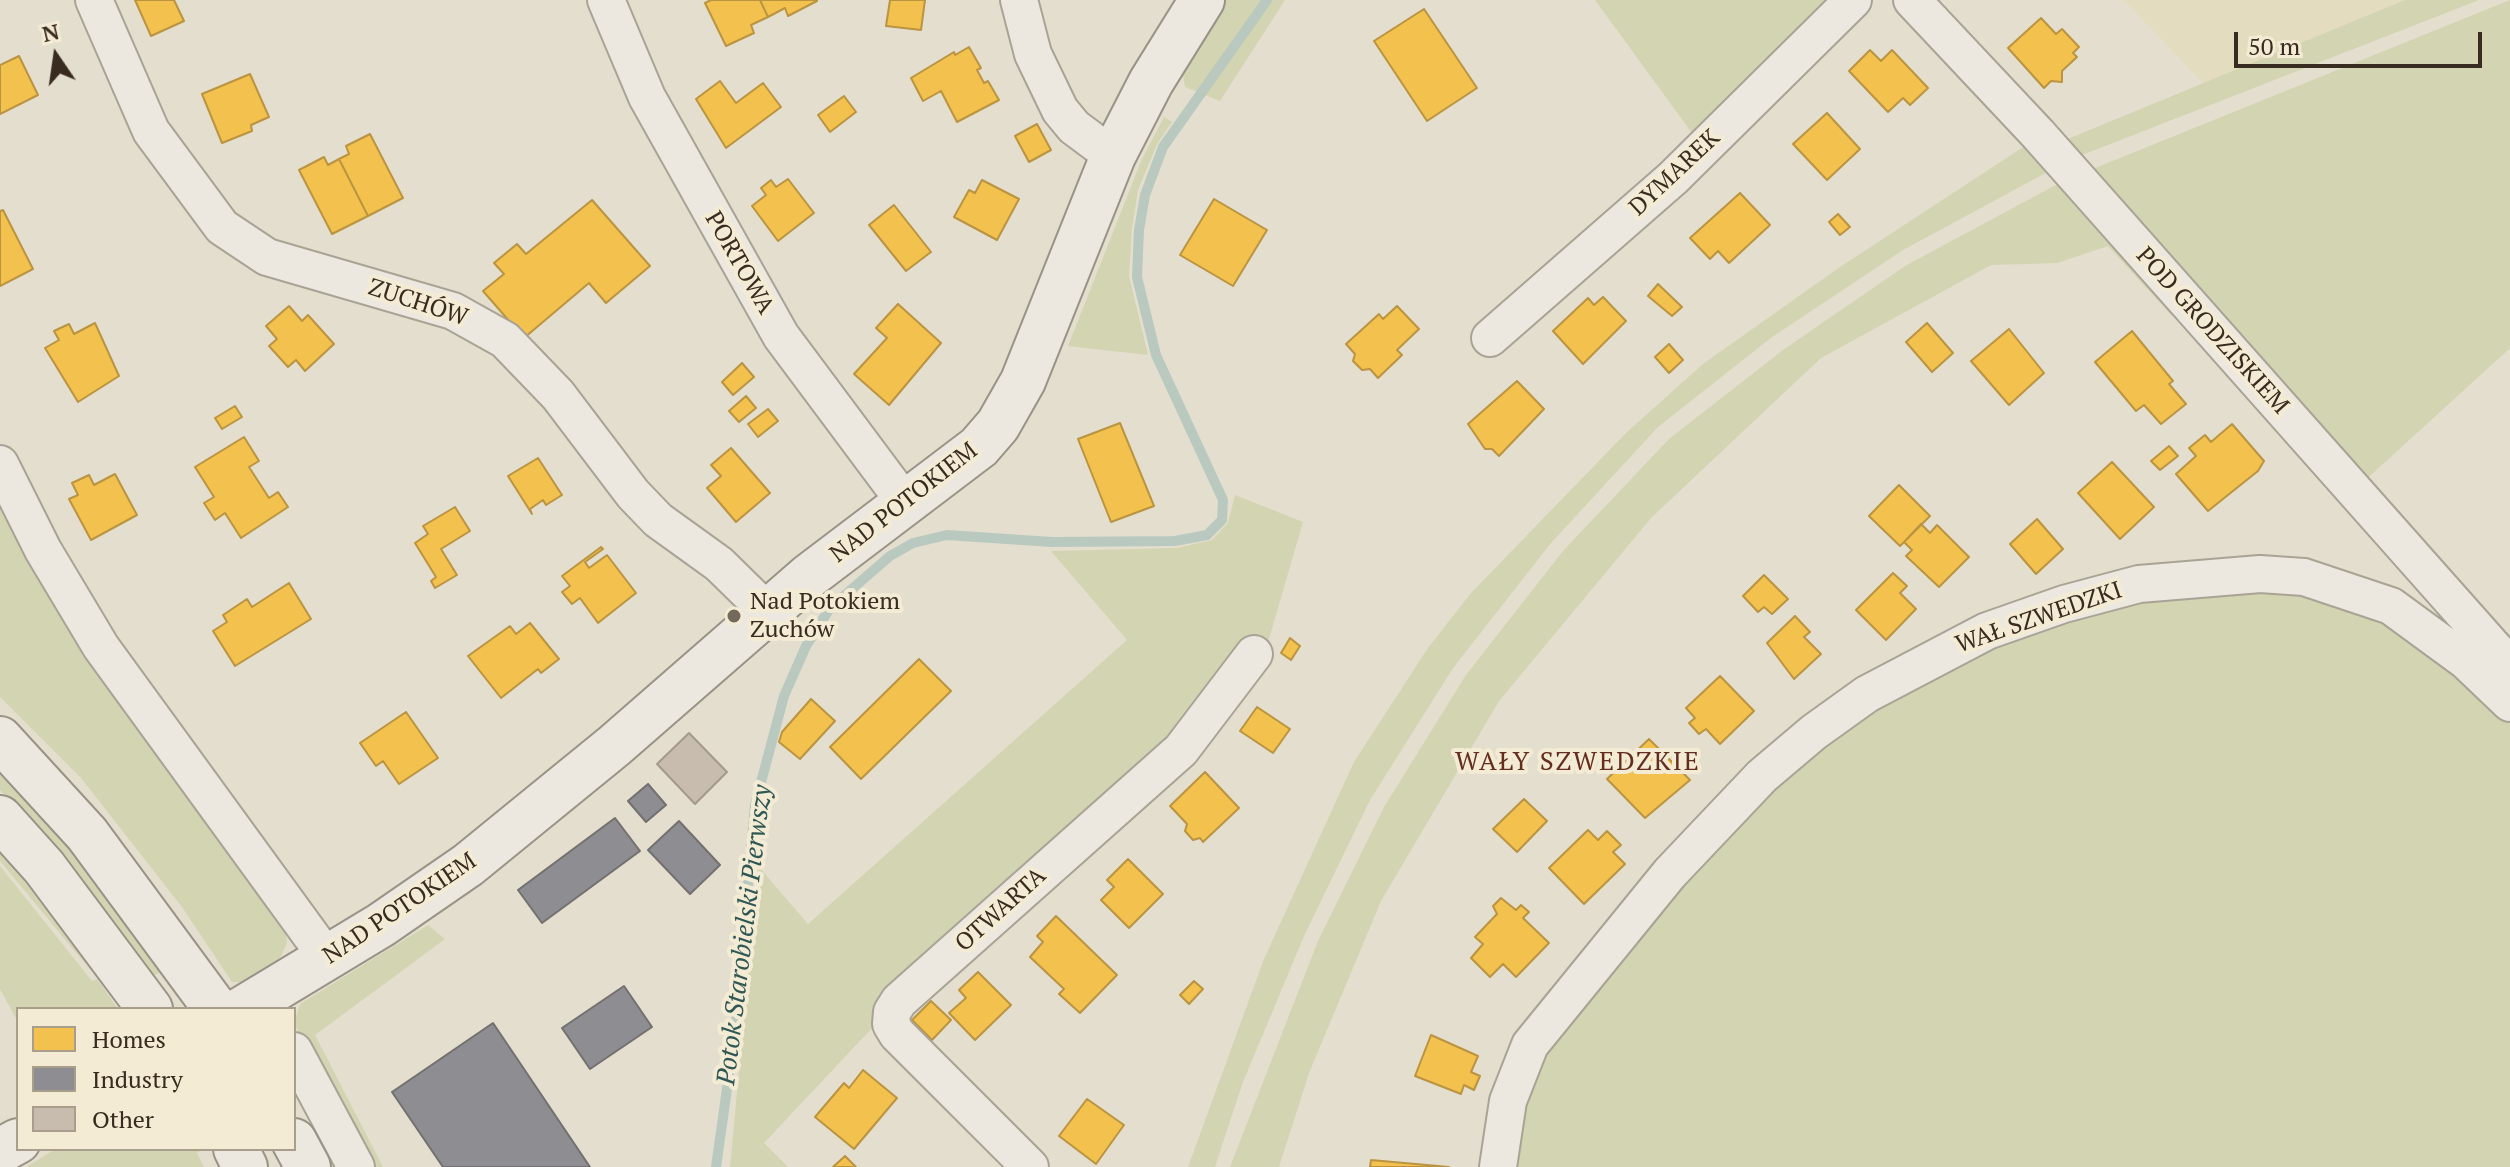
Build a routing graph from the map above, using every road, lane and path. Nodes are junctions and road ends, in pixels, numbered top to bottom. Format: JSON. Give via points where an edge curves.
{"nodes":[{"id":1,"x":94,"y":0,"type":"edge"},
{"id":2,"x":606,"y":0,"type":"edge"},
{"id":3,"x":1019,"y":0,"type":"edge"},
{"id":4,"x":1202,"y":0,"type":"edge"},
{"id":5,"x":1853,"y":0,"type":"edge"},
{"id":6,"x":1912,"y":0,"type":"edge"},
{"id":7,"x":1113,"y":156,"type":"junction"},
{"id":8,"x":1490,"y":338,"type":"dead end"},
{"id":9,"x":0,"y":464,"type":"edge"},
{"id":10,"x":907,"y":505,"type":"junction"},
{"id":11,"x":767,"y":611,"type":"junction"},
{"id":12,"x":1254,"y":654,"type":"dead end"},
{"id":13,"x":2510,"y":666,"type":"edge"},
{"id":14,"x":2510,"y":703,"type":"edge"},
{"id":15,"x":0,"y":739,"type":"edge"},
{"id":16,"x":0,"y":818,"type":"edge"},
{"id":17,"x":328,"y":959,"type":"junction"},
{"id":18,"x":259,"y":1005,"type":"edge"},
{"id":19,"x":149,"y":1007,"type":"edge"},
{"id":20,"x":215,"y":1007,"type":"edge"},
{"id":21,"x":296,"y":1055,"type":"edge"},
{"id":22,"x":296,"y":1145,"type":"edge"},
{"id":23,"x":308,"y":1167,"type":"edge"},
{"id":24,"x":356,"y":1167,"type":"edge"},
{"id":25,"x":1030,"y":1167,"type":"edge"},
{"id":26,"x":1498,"y":1167,"type":"edge"}],
"edges":[{"from":1,"to":11,"type":"street","name":"ZUCHÓW","via":[[151,131],[222,227],[267,257],[453,311],[505,340],[558,395],[658,520],[719,564]]},
{"from":2,"to":10,"type":"street","name":"PORTOWA","via":[[647,97],[781,336]]},
{"from":3,"to":7,"type":"street","via":[[1033,54],[1060,110]]},
{"from":4,"to":7,"type":"street","name":"NAD POTOKIEM"},
{"from":5,"to":8,"type":"street","name":"DYMAREK","via":[[1673,178]]},
{"from":6,"to":13,"type":"street","name":"POD GRODZISKIEM","via":[[2038,134]]},
{"from":7,"to":10,"type":"street","name":"NAD POTOKIEM","via":[[1011,404],[979,447]]},
{"from":9,"to":17,"type":"street","via":[[101,647]]},
{"from":10,"to":11,"type":"street","name":"NAD POTOKIEM"},
{"from":11,"to":17,"type":"street","name":"NAD POTOKIEM","via":[[468,865]]},
{"from":12,"to":25,"type":"street","name":"OTWARTA","via":[[1181,750],[892,1012],[897,1034]]},
{"from":14,"to":26,"type":"street","name":"WAŁ SZWEDZKI","via":[[2466,661],[2391,606],[2304,577],[2260,574],[2139,584],[1987,631],[1867,694],[1814,732],[1762,776],[1670,873],[1530,1045],[1508,1101]]},
{"from":15,"to":20,"type":"street","via":[[87,834]]},
{"from":16,"to":19,"type":"street","via":[[104,943]]},
{"from":17,"to":18,"type":"street","name":"NAD POTOKIEM"},
{"from":21,"to":24,"type":"street"},
{"from":22,"to":23,"type":"street"}]}
